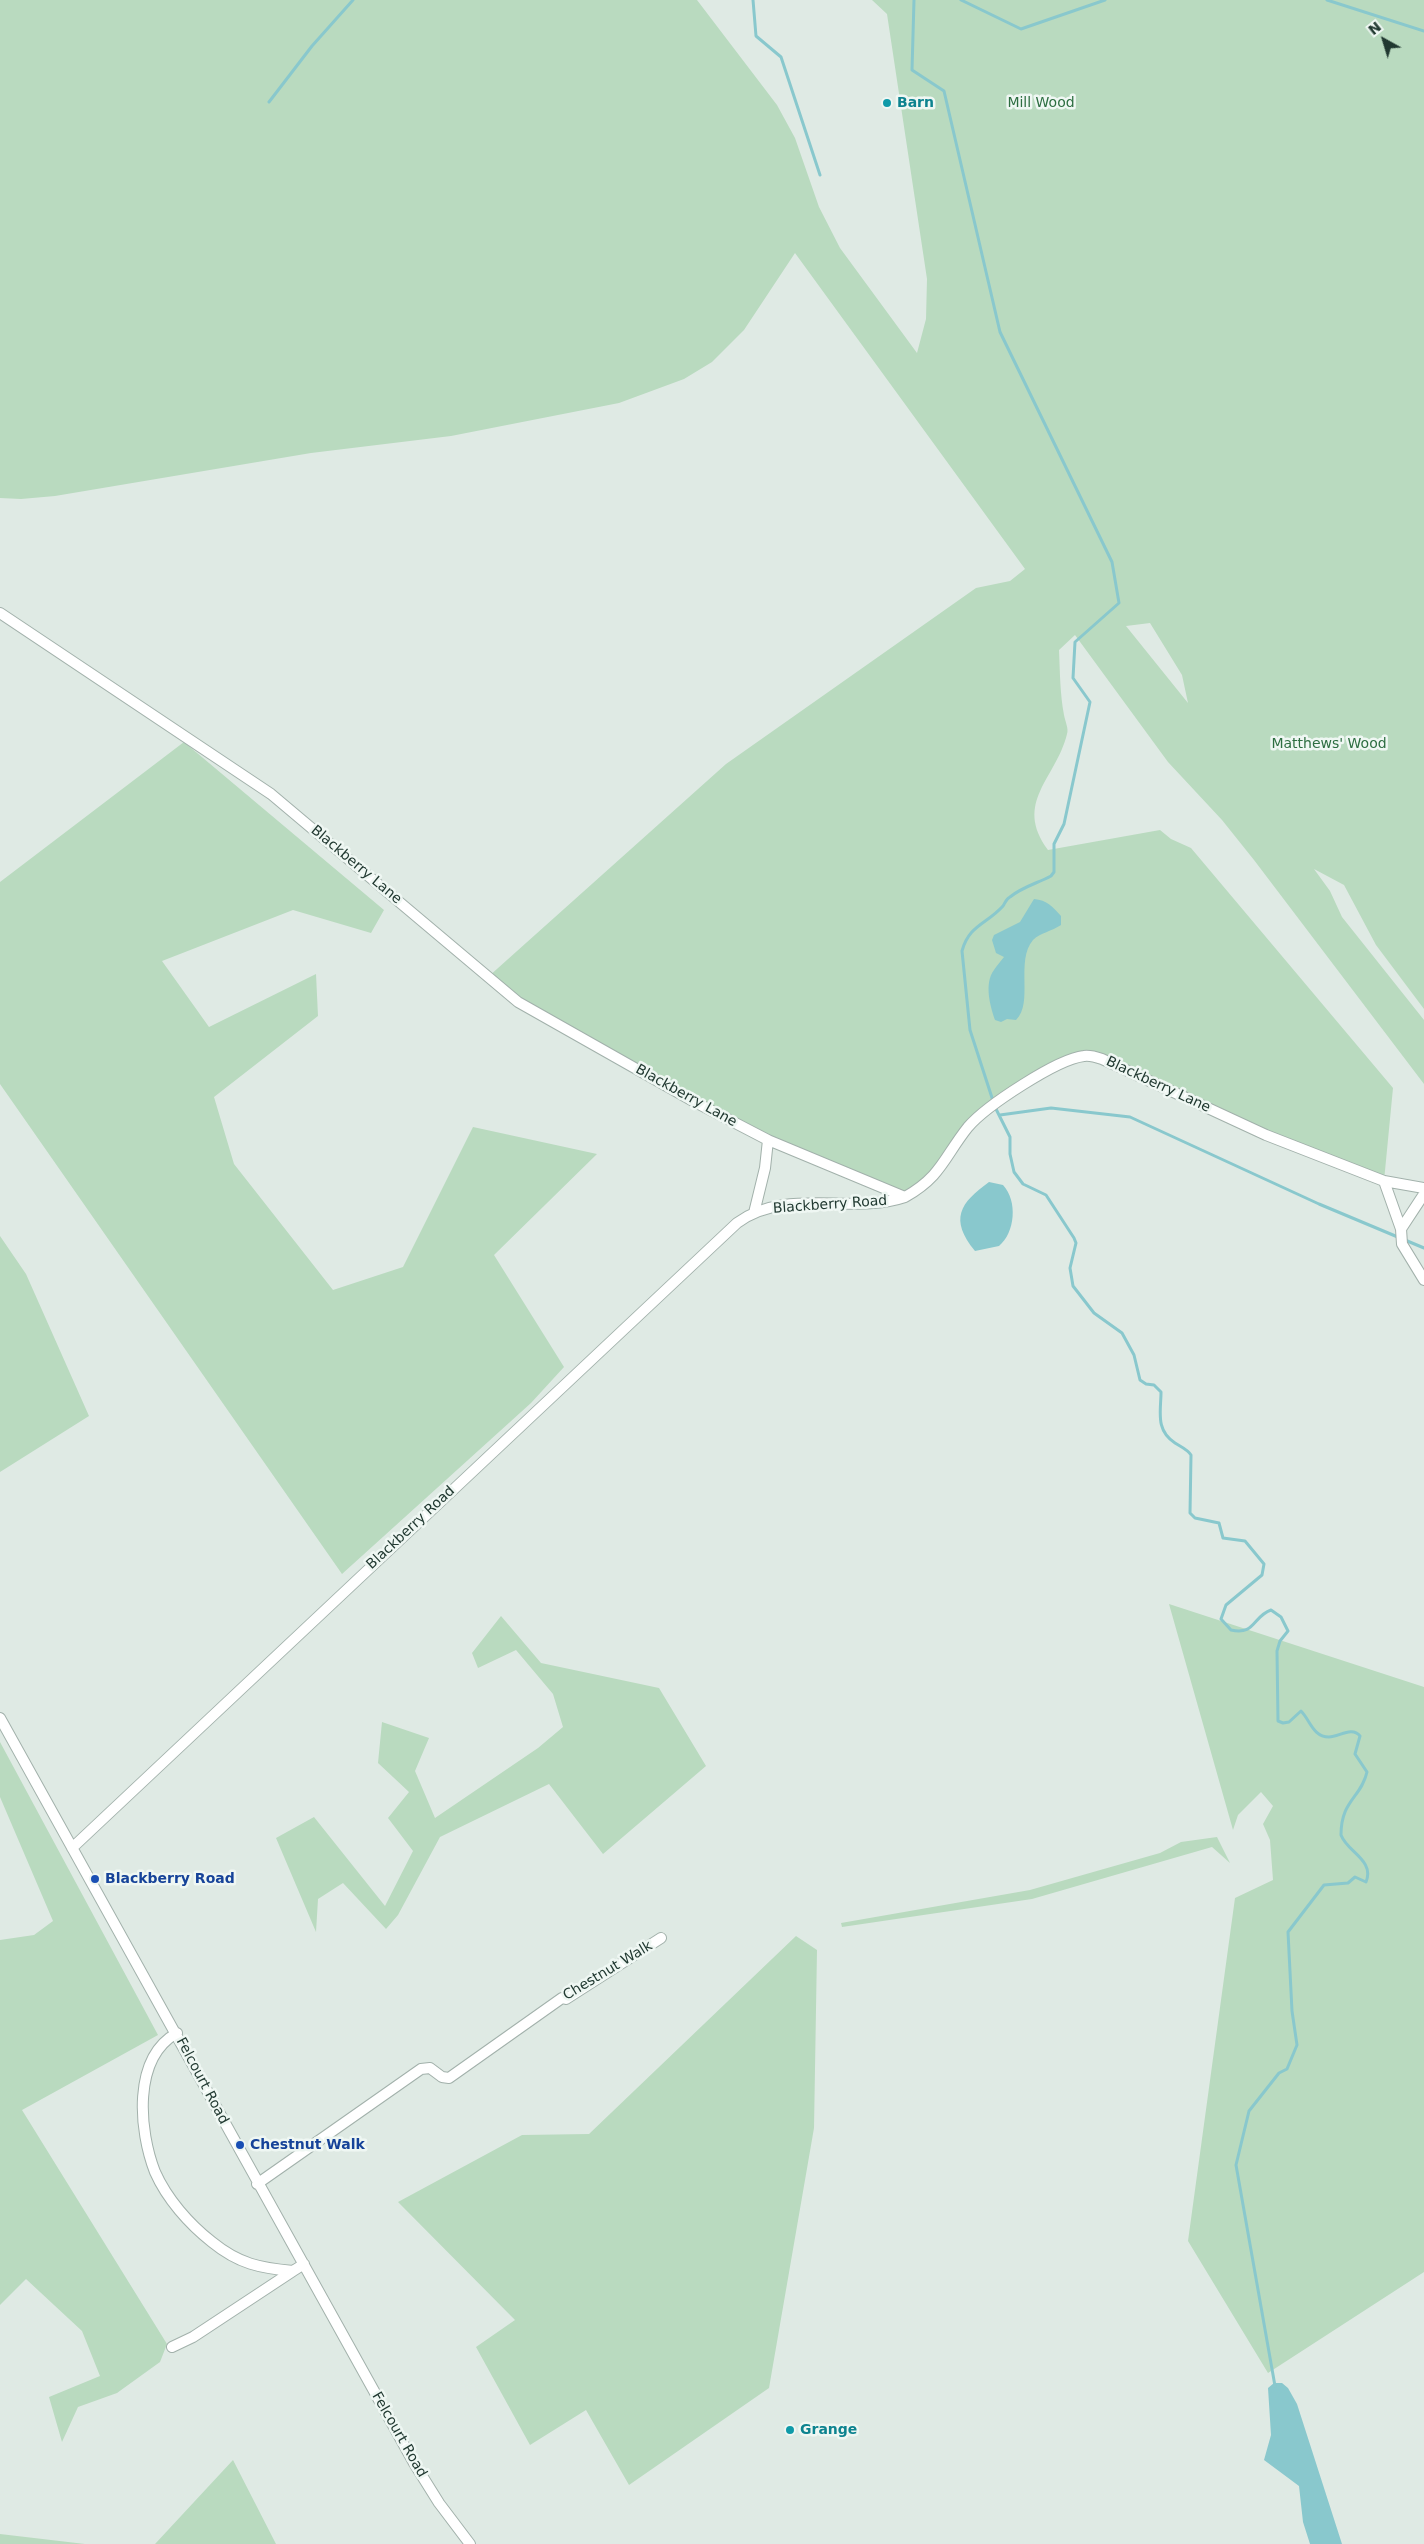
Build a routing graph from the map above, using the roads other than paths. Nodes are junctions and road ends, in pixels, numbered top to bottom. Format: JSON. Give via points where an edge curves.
{"nodes":[{"id":1,"x":0,"y":613,"type":"edge"},
{"id":2,"x":768,"y":1140,"type":"junction"},
{"id":3,"x":1384,"y":1180,"type":"junction"},
{"id":4,"x":1424,"y":1188,"type":"edge"},
{"id":5,"x":1424,"y":1194,"type":"edge"},
{"id":6,"x":906,"y":1196,"type":"junction"},
{"id":7,"x":754,"y":1213,"type":"junction"},
{"id":8,"x":1401,"y":1229,"type":"junction"},
{"id":9,"x":1424,"y":1280,"type":"edge"},
{"id":10,"x":0,"y":1718,"type":"edge"},
{"id":11,"x":72,"y":1848,"type":"junction"},
{"id":12,"x":661,"y":1938,"type":"dead end"},
{"id":13,"x":177,"y":2033,"type":"junction"},
{"id":14,"x":257,"y":2184,"type":"junction"},
{"id":15,"x":304,"y":2264,"type":"junction"},
{"id":16,"x":293,"y":2271,"type":"junction"},
{"id":17,"x":172,"y":2347,"type":"dead end"},
{"id":18,"x":470,"y":2544,"type":"edge"}],
"edges":[{"from":1,"to":2,"type":"street","name":"Blackberry Lane","via":[[270,794],[518,1002]]},
{"from":2,"to":6,"type":"street","name":"Blackberry Lane"},
{"from":2,"to":7,"type":"street","name":"Blackberry Road"},
{"from":3,"to":4,"type":"street","name":"Blackberry Lane"},
{"from":3,"to":6,"type":"street","name":"Blackberry Lane","via":[[1266,1135],[1102,1058],[1083,1056],[1067,1061],[1014,1090],[990,1107],[968,1128],[931,1180]]},
{"from":3,"to":8,"type":"street"},
{"from":5,"to":8,"type":"street"},
{"from":6,"to":7,"type":"street","name":"Blackberry Road","via":[[875,1203],[792,1205]]},
{"from":7,"to":11,"type":"street","name":"Blackberry Road","via":[[733,1227]]},
{"from":8,"to":9,"type":"street","via":[[1402,1244]]},
{"from":10,"to":11,"type":"street","name":"Felcourt Road"},
{"from":11,"to":13,"type":"street","name":"Felcourt Road"},
{"from":12,"to":14,"type":"street","name":"Chestnut Walk","via":[[566,1999],[562,1998],[450,2078],[430,2068],[421,2069]]},
{"from":13,"to":14,"type":"street","name":"Felcourt Road"},
{"from":13,"to":16,"type":"street","via":[[167,2038],[153,2056],[143,2092],[142,2111],[156,2172],[186,2217],[214,2244],[256,2267]]},
{"from":14,"to":15,"type":"street","name":"Felcourt Road"},
{"from":15,"to":16,"type":"street"},
{"from":15,"to":18,"type":"street","name":"Felcourt Road","via":[[414,2463]]},
{"from":16,"to":17,"type":"street","via":[[193,2337]]}]}
